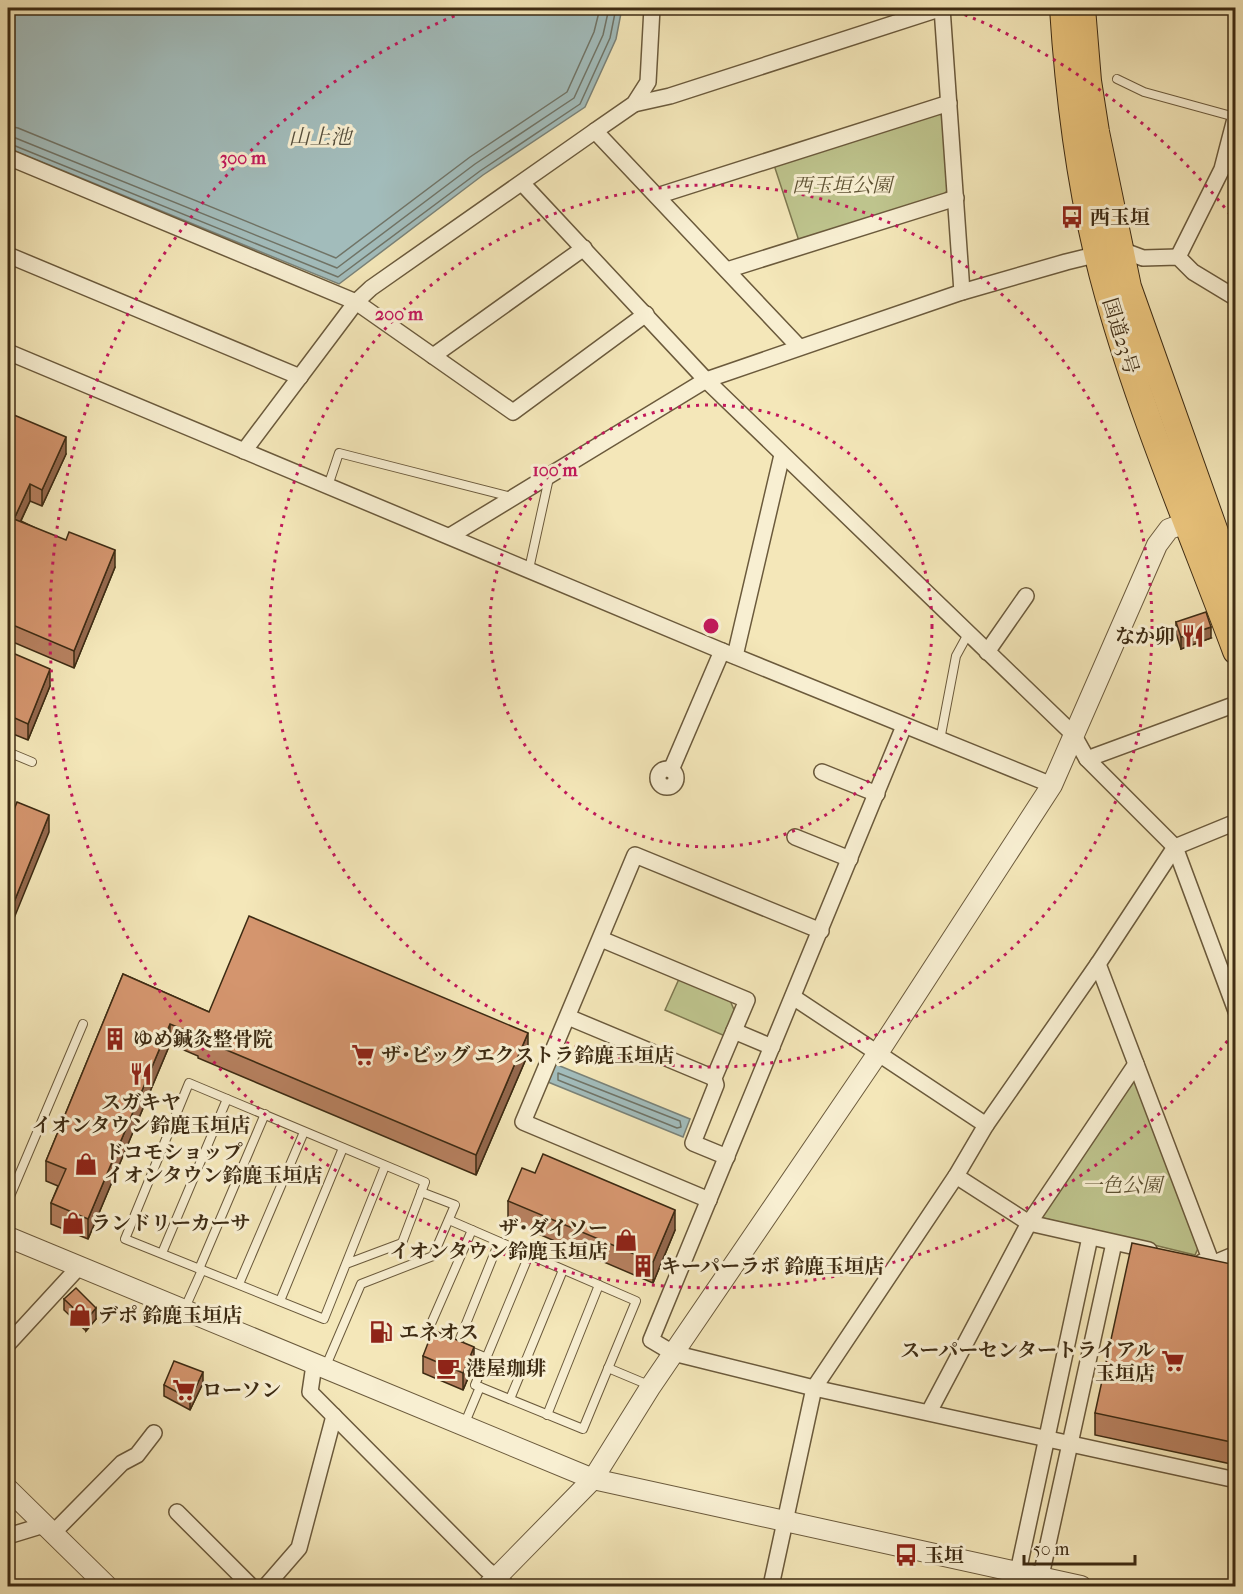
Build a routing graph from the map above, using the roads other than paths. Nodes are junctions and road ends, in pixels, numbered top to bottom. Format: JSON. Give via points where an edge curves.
{"nodes":[{"id":1,"x":652,"y":8,"type":"edge"},
{"id":2,"x":942,"y":8,"type":"edge"},
{"id":3,"x":1063,"y":8,"type":"edge"},
{"id":4,"x":1082,"y":8,"type":"edge"},
{"id":5,"x":1117,"y":79,"type":"dead end"},
{"id":6,"x":949,"y":103,"type":"junction"},
{"id":7,"x":634,"y":104,"type":"junction"},
{"id":8,"x":1235,"y":116,"type":"edge"},
{"id":9,"x":595,"y":131,"type":"junction"},
{"id":10,"x":8,"y":157,"type":"edge"},
{"id":11,"x":522,"y":183,"type":"junction"},
{"id":12,"x":657,"y":196,"type":"junction"},
{"id":13,"x":956,"y":198,"type":"junction"},
{"id":14,"x":584,"y":248,"type":"junction"},
{"id":15,"x":1109,"y":252,"type":"junction"},
{"id":16,"x":8,"y":255,"type":"edge"},
{"id":17,"x":1178,"y":257,"type":"junction"},
{"id":18,"x":727,"y":270,"type":"junction"},
{"id":19,"x":962,"y":292,"type":"junction"},
{"id":20,"x":1236,"y":298,"type":"edge"},
{"id":21,"x":356,"y":302,"type":"junction"},
{"id":22,"x":646,"y":314,"type":"junction"},
{"id":23,"x":799,"y":347,"type":"junction"},
{"id":24,"x":8,"y":352,"type":"edge"},
{"id":25,"x":433,"y":356,"type":"junction"},
{"id":26,"x":300,"y":377,"type":"junction"},
{"id":27,"x":706,"y":380,"type":"junction"},
{"id":28,"x":244,"y":451,"type":"junction"},
{"id":29,"x":782,"y":455,"type":"junction"},
{"id":30,"x":549,"y":478,"type":"junction"},
{"id":31,"x":328,"y":486,"type":"junction"},
{"id":32,"x":515,"y":498,"type":"junction"},
{"id":33,"x":1198,"y":518,"type":"junction"},
{"id":34,"x":450,"y":536,"type":"junction"},
{"id":35,"x":529,"y":569,"type":"junction"},
{"id":36,"x":1236,"y":591,"type":"edge"},
{"id":37,"x":1026,"y":597,"type":"dead end"},
{"id":38,"x":968,"y":634,"type":"junction"},
{"id":39,"x":1236,"y":651,"type":"edge"},
{"id":40,"x":987,"y":652,"type":"junction"},
{"id":41,"x":729,"y":654,"type":"junction"},
{"id":42,"x":1236,"y":704,"type":"edge"},
{"id":43,"x":904,"y":726,"type":"junction"},
{"id":44,"x":1073,"y":734,"type":"junction"},
{"id":45,"x":940,"y":740,"type":"junction"},
{"id":46,"x":8,"y":752,"type":"edge"},
{"id":47,"x":1087,"y":759,"type":"junction"},
{"id":48,"x":32,"y":762,"type":"dead end"},
{"id":49,"x":671,"y":770,"type":"dead end"},
{"id":50,"x":822,"y":772,"type":"dead end"},
{"id":51,"x":1052,"y":785,"type":"junction"},
{"id":52,"x":877,"y":794,"type":"junction"},
{"id":53,"x":1236,"y":822,"type":"edge"},
{"id":54,"x":795,"y":837,"type":"dead end"},
{"id":55,"x":1175,"y":847,"type":"junction"},
{"id":56,"x":850,"y":859,"type":"junction"},
{"id":57,"x":821,"y":931,"type":"junction"},
{"id":58,"x":601,"y":939,"type":"junction"},
{"id":59,"x":1098,"y":964,"type":"junction"},
{"id":60,"x":793,"y":996,"type":"junction"},
{"id":61,"x":1236,"y":1011,"type":"edge"},
{"id":62,"x":568,"y":1017,"type":"junction"},
{"id":63,"x":83,"y":1024,"type":"dead end"},
{"id":64,"x":734,"y":1031,"type":"junction"},
{"id":65,"x":772,"y":1047,"type":"junction"},
{"id":66,"x":878,"y":1053,"type":"junction"},
{"id":67,"x":1136,"y":1064,"type":"junction"},
{"id":68,"x":714,"y":1078,"type":"junction"},
{"id":69,"x":227,"y":1099,"type":"junction"},
{"id":70,"x":265,"y":1114,"type":"junction"},
{"id":71,"x":986,"y":1125,"type":"junction"},
{"id":72,"x":304,"y":1132,"type":"junction"},
{"id":73,"x":343,"y":1148,"type":"junction"},
{"id":74,"x":727,"y":1157,"type":"junction"},
{"id":75,"x":385,"y":1166,"type":"junction"},
{"id":76,"x":956,"y":1176,"type":"junction"},
{"id":77,"x":421,"y":1192,"type":"junction"},
{"id":78,"x":709,"y":1200,"type":"junction"},
{"id":79,"x":8,"y":1201,"type":"edge"},
{"id":80,"x":449,"y":1220,"type":"junction"},
{"id":81,"x":1029,"y":1223,"type":"junction"},
{"id":82,"x":472,"y":1230,"type":"junction"},
{"id":83,"x":8,"y":1237,"type":"edge"},
{"id":84,"x":1090,"y":1237,"type":"junction"},
{"id":85,"x":499,"y":1242,"type":"junction"},
{"id":86,"x":1114,"y":1243,"type":"junction"},
{"id":87,"x":162,"y":1253,"type":"junction"},
{"id":88,"x":1168,"y":1254,"type":"edge"},
{"id":89,"x":1236,"y":1254,"type":"edge"},
{"id":90,"x":529,"y":1255,"type":"junction"},
{"id":91,"x":1190,"y":1259,"type":"edge"},
{"id":92,"x":346,"y":1264,"type":"junction"},
{"id":93,"x":1212,"y":1264,"type":"junction"},
{"id":94,"x":78,"y":1268,"type":"junction"},
{"id":95,"x":200,"y":1269,"type":"junction"},
{"id":96,"x":563,"y":1270,"type":"junction"},
{"id":97,"x":238,"y":1284,"type":"junction"},
{"id":98,"x":599,"y":1285,"type":"junction"},
{"id":99,"x":280,"y":1301,"type":"junction"},
{"id":100,"x":184,"y":1312,"type":"junction"},
{"id":101,"x":8,"y":1344,"type":"edge"},
{"id":102,"x":457,"y":1346,"type":"junction"},
{"id":103,"x":673,"y":1353,"type":"junction"},
{"id":104,"x":487,"y":1358,"type":"junction"},
{"id":105,"x":319,"y":1367,"type":"junction"},
{"id":106,"x":608,"y":1368,"type":"junction"},
{"id":107,"x":651,"y":1386,"type":"junction"},
{"id":108,"x":480,"y":1387,"type":"junction"},
{"id":109,"x":814,"y":1388,"type":"junction"},
{"id":110,"x":510,"y":1399,"type":"junction"},
{"id":111,"x":929,"y":1412,"type":"junction"},
{"id":112,"x":547,"y":1415,"type":"junction"},
{"id":113,"x":334,"y":1416,"type":"junction"},
{"id":114,"x":464,"y":1427,"type":"junction"},
{"id":115,"x":154,"y":1433,"type":"dead end"},
{"id":116,"x":1047,"y":1438,"type":"junction"},
{"id":117,"x":1070,"y":1443,"type":"junction"},
{"id":118,"x":593,"y":1479,"type":"junction"},
{"id":119,"x":1236,"y":1480,"type":"edge"},
{"id":120,"x":8,"y":1489,"type":"edge"},
{"id":121,"x":177,"y":1512,"type":"dead end"},
{"id":122,"x":785,"y":1521,"type":"junction"},
{"id":123,"x":49,"y":1529,"type":"junction"},
{"id":124,"x":8,"y":1536,"type":"edge"},
{"id":125,"x":1016,"y":1580,"type":"edge"},
{"id":126,"x":1039,"y":1582,"type":"edge"},
{"id":127,"x":97,"y":1583,"type":"edge"},
{"id":128,"x":497,"y":1584,"type":"edge"},
{"id":129,"x":251,"y":1587,"type":"edge"},
{"id":130,"x":266,"y":1587,"type":"edge"},
{"id":131,"x":771,"y":1587,"type":"edge"},
{"id":132,"x":1081,"y":1587,"type":"edge"}],
"edges":[{"from":1,"to":7,"type":"street","via":[[648,82]]},
{"from":2,"to":6,"type":"street"},
{"from":2,"to":7,"type":"street","via":[[670,96]]},
{"from":3,"to":15,"type":"highway","name":"国道23号","via":[[1075,120]]},
{"from":4,"to":15,"type":"highway","name":"国道23号"},
{"from":5,"to":8,"type":"lane","via":[[1144,92]]},
{"from":6,"to":12,"type":"street"},
{"from":6,"to":13,"type":"street"},
{"from":7,"to":9,"type":"street"},
{"from":8,"to":17,"type":"street","via":[[1222,169]]},
{"from":9,"to":11,"type":"street"},
{"from":9,"to":12,"type":"street"},
{"from":10,"to":21,"type":"street"},
{"from":11,"to":14,"type":"street"},
{"from":11,"to":21,"type":"street"},
{"from":12,"to":18,"type":"street"},
{"from":13,"to":18,"type":"street"},
{"from":13,"to":19,"type":"street"},
{"from":14,"to":22,"type":"street"},
{"from":14,"to":25,"type":"street"},
{"from":15,"to":17,"type":"street","via":[[1143,258]]},
{"from":15,"to":19,"type":"street"},
{"from":15,"to":33,"type":"highway","name":"国道23号","via":[[1128,287]]},
{"from":16,"to":26,"type":"street"},
{"from":17,"to":20,"type":"street","via":[[1193,272]]},
{"from":18,"to":23,"type":"street"},
{"from":19,"to":23,"type":"street"},
{"from":21,"to":25,"type":"street"},
{"from":21,"to":26,"type":"street"},
{"from":22,"to":25,"type":"street","via":[[513,411]]},
{"from":22,"to":27,"type":"street"},
{"from":23,"to":27,"type":"street"},
{"from":24,"to":28,"type":"street"},
{"from":26,"to":28,"type":"street"},
{"from":27,"to":29,"type":"street"},
{"from":27,"to":30,"type":"street"},
{"from":28,"to":31,"type":"street"},
{"from":29,"to":38,"type":"street"},
{"from":29,"to":41,"type":"street"},
{"from":30,"to":32,"type":"street"},
{"from":30,"to":35,"type":"lane"},
{"from":31,"to":32,"type":"lane","via":[[339,453]]},
{"from":31,"to":34,"type":"street"},
{"from":32,"to":34,"type":"street"},
{"from":33,"to":36,"type":"highway","name":"国道23号"},
{"from":33,"to":39,"type":"highway","name":"国道23号"},
{"from":33,"to":44,"type":"street","via":[[1169,529],[1157,545]]},
{"from":34,"to":35,"type":"street"},
{"from":35,"to":41,"type":"street"},
{"from":37,"to":40,"type":"street"},
{"from":38,"to":40,"type":"street"},
{"from":38,"to":45,"type":"lane","via":[[956,656]]},
{"from":40,"to":44,"type":"street"},
{"from":41,"to":43,"type":"street"},
{"from":41,"to":49,"type":"street"},
{"from":42,"to":47,"type":"street"},
{"from":43,"to":45,"type":"street"},
{"from":43,"to":52,"type":"street"},
{"from":44,"to":47,"type":"street"},
{"from":44,"to":51,"type":"street"},
{"from":45,"to":51,"type":"street"},
{"from":46,"to":48,"type":"lane"},
{"from":47,"to":55,"type":"street"},
{"from":50,"to":52,"type":"street"},
{"from":51,"to":66,"type":"street"},
{"from":52,"to":56,"type":"street"},
{"from":53,"to":55,"type":"street"},
{"from":54,"to":56,"type":"street"},
{"from":55,"to":59,"type":"street"},
{"from":55,"to":61,"type":"street"},
{"from":56,"to":57,"type":"street"},
{"from":57,"to":58,"type":"street","via":[[635,855]]},
{"from":57,"to":60,"type":"street"},
{"from":58,"to":62,"type":"street"},
{"from":58,"to":64,"type":"street","via":[[747,1000]]},
{"from":59,"to":67,"type":"street"},
{"from":59,"to":71,"type":"street"},
{"from":60,"to":65,"type":"street"},
{"from":60,"to":66,"type":"street"},
{"from":62,"to":68,"type":"street"},
{"from":62,"to":78,"type":"street","via":[[523,1122]]},
{"from":63,"to":79,"type":"lane"},
{"from":64,"to":65,"type":"street"},
{"from":64,"to":68,"type":"street"},
{"from":65,"to":74,"type":"street"},
{"from":66,"to":71,"type":"street"},
{"from":66,"to":103,"type":"street"},
{"from":67,"to":81,"type":"street"},
{"from":67,"to":93,"type":"street"},
{"from":68,"to":74,"type":"street","via":[[716,1085],[693,1143]]},
{"from":69,"to":70,"type":"lane"},
{"from":69,"to":87,"type":"lane"},
{"from":69,"to":87,"type":"lane","via":[[189,1083],[125,1239]]},
{"from":70,"to":72,"type":"lane"},
{"from":70,"to":95,"type":"lane"},
{"from":71,"to":76,"type":"street"},
{"from":72,"to":73,"type":"lane"},
{"from":72,"to":97,"type":"lane"},
{"from":73,"to":75,"type":"lane"},
{"from":73,"to":99,"type":"lane"},
{"from":74,"to":78,"type":"street"},
{"from":75,"to":77,"type":"lane","via":[[425,1182]]},
{"from":75,"to":92,"type":"lane"},
{"from":76,"to":81,"type":"street"},
{"from":76,"to":109,"type":"street"},
{"from":77,"to":80,"type":"lane","via":[[455,1205]]},
{"from":77,"to":92,"type":"lane","via":[[402,1243]]},
{"from":78,"to":103,"type":"street","via":[[651,1340]]},
{"from":80,"to":82,"type":"lane"},
{"from":80,"to":105,"type":"lane","via":[[433,1256],[361,1284]]},
{"from":81,"to":84,"type":"street"},
{"from":81,"to":111,"type":"street"},
{"from":82,"to":85,"type":"lane"},
{"from":82,"to":102,"type":"lane","via":[[427,1333]]},
{"from":83,"to":94,"type":"street"},
{"from":84,"to":86,"type":"street"},
{"from":84,"to":116,"type":"street"},
{"from":85,"to":90,"type":"lane"},
{"from":85,"to":102,"type":"lane"},
{"from":86,"to":88,"type":"street"},
{"from":86,"to":117,"type":"street"},
{"from":87,"to":95,"type":"lane"},
{"from":89,"to":93,"type":"street"},
{"from":90,"to":96,"type":"lane"},
{"from":90,"to":104,"type":"lane"},
{"from":91,"to":93,"type":"street"},
{"from":92,"to":99,"type":"lane","via":[[324,1319]]},
{"from":94,"to":100,"type":"street"},
{"from":94,"to":101,"type":"street"},
{"from":95,"to":97,"type":"lane"},
{"from":95,"to":100,"type":"lane"},
{"from":96,"to":98,"type":"lane"},
{"from":96,"to":110,"type":"lane"},
{"from":97,"to":99,"type":"lane"},
{"from":98,"to":106,"type":"lane","via":[[636,1301]]},
{"from":98,"to":112,"type":"lane"},
{"from":100,"to":105,"type":"street"},
{"from":102,"to":104,"type":"lane"},
{"from":103,"to":107,"type":"street"},
{"from":103,"to":109,"type":"street"},
{"from":104,"to":108,"type":"lane","via":[[475,1385]]},
{"from":105,"to":113,"type":"street","via":[[310,1392]]},
{"from":105,"to":114,"type":"street"},
{"from":106,"to":107,"type":"lane"},
{"from":106,"to":112,"type":"lane","via":[[583,1429]]},
{"from":107,"to":118,"type":"street"},
{"from":108,"to":110,"type":"lane"},
{"from":108,"to":114,"type":"lane"},
{"from":109,"to":111,"type":"street"},
{"from":109,"to":122,"type":"street"},
{"from":110,"to":112,"type":"lane"},
{"from":111,"to":116,"type":"street"},
{"from":113,"to":128,"type":"street"},
{"from":113,"to":130,"type":"street","via":[[299,1548]]},
{"from":114,"to":118,"type":"street"},
{"from":115,"to":123,"type":"street","via":[[137,1455],[122,1463]]},
{"from":116,"to":117,"type":"street"},
{"from":116,"to":125,"type":"street"},
{"from":117,"to":119,"type":"street"},
{"from":117,"to":126,"type":"street"},
{"from":118,"to":122,"type":"street"},
{"from":118,"to":128,"type":"street"},
{"from":120,"to":123,"type":"street"},
{"from":121,"to":129,"type":"street"},
{"from":122,"to":125,"type":"street"},
{"from":122,"to":131,"type":"street"},
{"from":123,"to":124,"type":"street"},
{"from":123,"to":127,"type":"street"},
{"from":125,"to":126,"type":"street"},
{"from":126,"to":132,"type":"street"}]}
